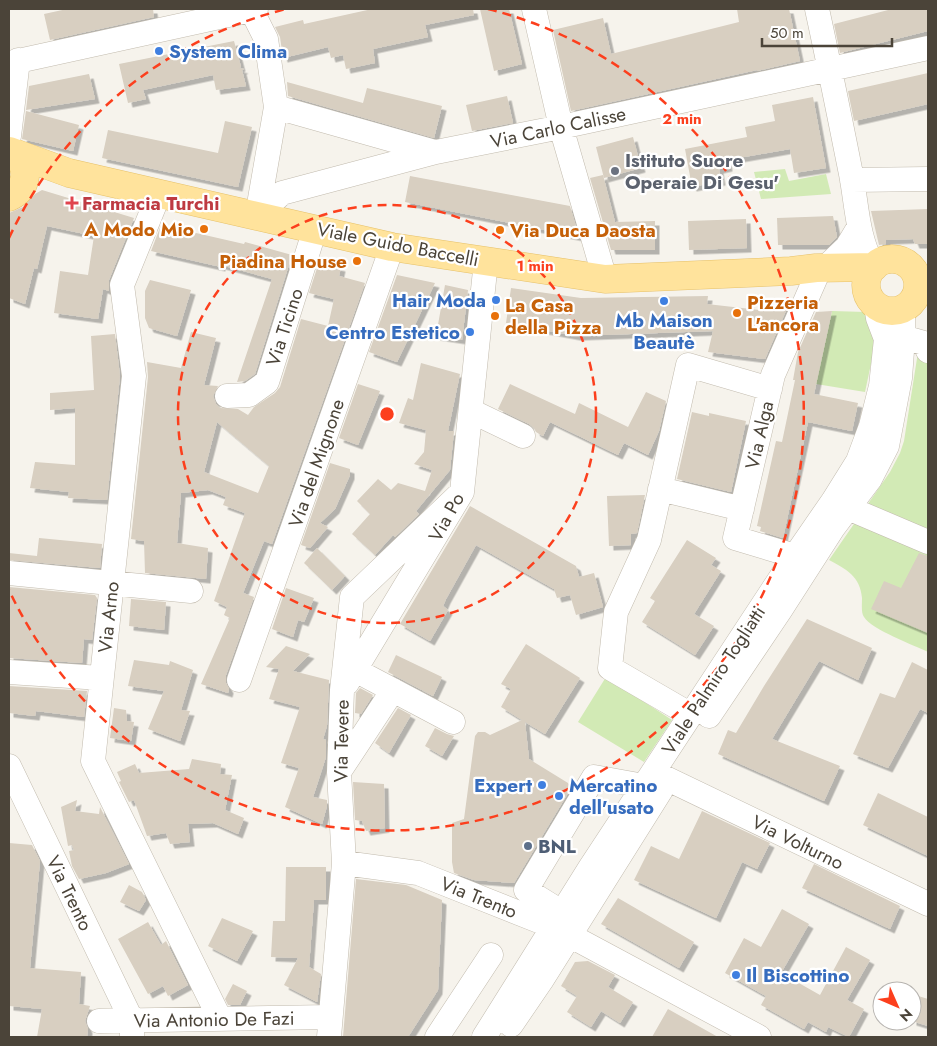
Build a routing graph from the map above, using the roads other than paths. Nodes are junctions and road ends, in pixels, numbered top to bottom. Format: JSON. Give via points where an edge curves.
{"nodes":[{"id":1,"x":253,"y":9,"type":"edge"},
{"id":2,"x":534,"y":9,"type":"edge"},
{"id":3,"x":816,"y":9,"type":"edge"},
{"id":4,"x":928,"y":48,"type":"edge"},
{"id":5,"x":12,"y":59,"type":"edge"},
{"id":6,"x":830,"y":68,"type":"junction"},
{"id":7,"x":276,"y":107,"type":"junction"},
{"id":8,"x":562,"y":127,"type":"junction"},
{"id":9,"x":12,"y":148,"type":"edge"},
{"id":10,"x":436,"y":152,"type":"junction"},
{"id":11,"x":69,"y":173,"type":"junction"},
{"id":12,"x":928,"y":179,"type":"edge"},
{"id":13,"x":852,"y":180,"type":"junction"},
{"id":14,"x":16,"y":190,"type":"edge"},
{"id":15,"x":159,"y":194,"type":"junction"},
{"id":16,"x":258,"y":216,"type":"junction"},
{"id":17,"x":859,"y":227,"type":"junction"},
{"id":18,"x":315,"y":229,"type":"junction"},
{"id":19,"x":392,"y":247,"type":"junction"},
{"id":20,"x":486,"y":261,"type":"junction"},
{"id":21,"x":874,"y":266,"type":"junction"},
{"id":22,"x":919,"y":266,"type":"edge"},
{"id":23,"x":811,"y":272,"type":"junction"},
{"id":24,"x":605,"y":278,"type":"junction"},
{"id":25,"x":916,"y":296,"type":"edge"},
{"id":26,"x":873,"y":300,"type":"junction"},
{"id":27,"x":903,"y":337,"type":"junction"},
{"id":28,"x":928,"y":351,"type":"edge"},
{"id":29,"x":770,"y":389,"type":"junction"},
{"id":30,"x":227,"y":396,"type":"dead end"},
{"id":31,"x":471,"y":411,"type":"junction"},
{"id":32,"x":522,"y":436,"type":"dead end"},
{"id":33,"x":660,"y":489,"type":"junction"},
{"id":34,"x":462,"y":492,"type":"junction"},
{"id":35,"x":848,"y":508,"type":"junction"},
{"id":36,"x":742,"y":509,"type":"junction"},
{"id":37,"x":928,"y":542,"type":"edge"},
{"id":38,"x":795,"y":556,"type":"junction"},
{"id":39,"x":9,"y":573,"type":"edge"},
{"id":40,"x":111,"y":583,"type":"junction"},
{"id":41,"x":191,"y":591,"type":"dead end"},
{"id":42,"x":355,"y":670,"type":"junction"},
{"id":43,"x":9,"y":672,"type":"edge"},
{"id":44,"x":101,"y":678,"type":"junction"},
{"id":45,"x":239,"y":680,"type":"dead end"},
{"id":46,"x":342,"y":690,"type":"junction"},
{"id":47,"x":393,"y":690,"type":"junction"},
{"id":48,"x":691,"y":715,"type":"junction"},
{"id":49,"x":453,"y":722,"type":"dead end"},
{"id":50,"x":9,"y":766,"type":"edge"},
{"id":51,"x":339,"y":772,"type":"junction"},
{"id":52,"x":655,"y":780,"type":"junction"},
{"id":53,"x":344,"y":862,"type":"junction"},
{"id":54,"x":928,"y":904,"type":"edge"},
{"id":55,"x":562,"y":925,"type":"junction"},
{"id":56,"x":491,"y":955,"type":"dead end"},
{"id":57,"x":220,"y":1019,"type":"junction"},
{"id":58,"x":98,"y":1021,"type":"dead end"},
{"id":59,"x":329,"y":1027,"type":"edge"},
{"id":60,"x":132,"y":1029,"type":"edge"},
{"id":61,"x":437,"y":1037,"type":"edge"},
{"id":62,"x":484,"y":1037,"type":"edge"},
{"id":63,"x":503,"y":1037,"type":"edge"},
{"id":64,"x":759,"y":1037,"type":"edge"}],
"edges":[{"from":1,"to":5,"type":"street"},
{"from":1,"to":7,"type":"street","via":[[266,39]]},
{"from":2,"to":8,"type":"street"},
{"from":3,"to":6,"type":"street"},
{"from":4,"to":6,"type":"street","name":"Via Carlo Calisse"},
{"from":5,"to":9,"type":"street"},
{"from":6,"to":8,"type":"street","name":"Via Carlo Calisse"},
{"from":6,"to":13,"type":"street"},
{"from":7,"to":10,"type":"street"},
{"from":7,"to":16,"type":"street"},
{"from":8,"to":10,"type":"street","name":"Via Carlo Calisse"},
{"from":8,"to":24,"type":"street"},
{"from":9,"to":11,"type":"main road","name":"Viale Guido Baccelli"},
{"from":9,"to":14,"type":"main road","name":"Viale Guido Baccelli","via":[[26,172]]},
{"from":10,"to":16,"type":"street","name":"Via Carlo Calisse","via":[[282,193]]},
{"from":11,"to":14,"type":"main road","name":"Viale Guido Baccelli","via":[[43,177]]},
{"from":11,"to":15,"type":"main road","name":"Viale Guido Baccelli"},
{"from":12,"to":13,"type":"street"},
{"from":13,"to":17,"type":"street"},
{"from":15,"to":16,"type":"main road","name":"Viale Guido Baccelli"},
{"from":15,"to":40,"type":"street","name":"Via Arno","via":[[122,285],[134,376]]},
{"from":16,"to":18,"type":"main road","name":"Viale Guido Baccelli"},
{"from":17,"to":21,"type":"street"},
{"from":17,"to":23,"type":"street","via":[[847,248]]},
{"from":18,"to":19,"type":"main road","name":"Viale Guido Baccelli"},
{"from":18,"to":30,"type":"street","name":"Via Ticino","via":[[267,382],[249,395]]},
{"from":19,"to":20,"type":"main road","name":"Viale Guido Baccelli"},
{"from":19,"to":45,"type":"street","name":"Via del Mignone"},
{"from":20,"to":24,"type":"main road","name":"Viale Guido Baccelli"},
{"from":20,"to":31,"type":"street","name":"Via Po"},
{"from":21,"to":22,"type":"main road","name":"Viale Guido Baccelli","via":[[891,259]]},
{"from":21,"to":23,"type":"main road","name":"Viale Guido Baccelli"},
{"from":21,"to":26,"type":"main road","via":[[867,281]]},
{"from":22,"to":25,"type":"main road","name":"Viale Guido Baccelli","via":[[915,274],[918,282]]},
{"from":23,"to":24,"type":"main road","name":"Viale Guido Baccelli"},
{"from":23,"to":26,"type":"main road","name":"Viale Guido Baccelli"},
{"from":23,"to":29,"type":"street","name":"Via Alga"},
{"from":25,"to":26,"type":"main road","name":"Viale Guido Baccelli","via":[[888,310]]},
{"from":25,"to":27,"type":"street","name":"Viale Palmiro Togliatti"},
{"from":26,"to":38,"type":"street","name":"Viale Palmiro Togliatti","via":[[886,340],[881,386],[870,426],[858,461]]},
{"from":27,"to":28,"type":"street","via":[[924,343]]},
{"from":27,"to":35,"type":"street","name":"Viale Palmiro Togliatti","via":[[900,378],[887,446],[870,480]]},
{"from":29,"to":33,"type":"street","via":[[688,365]]},
{"from":29,"to":36,"type":"street","name":"Via Alga"},
{"from":31,"to":32,"type":"street"},
{"from":31,"to":34,"type":"street","name":"Via Po"},
{"from":33,"to":36,"type":"street"},
{"from":33,"to":48,"type":"street","via":[[649,540],[616,612],[610,668]]},
{"from":34,"to":42,"type":"street","name":"Via Po"},
{"from":34,"to":46,"type":"street","name":"Via Tevere","via":[[352,598]]},
{"from":35,"to":37,"type":"street"},
{"from":35,"to":52,"type":"street","name":"Viale Palmiro Togliatti","via":[[782,609]]},
{"from":36,"to":38,"type":"street","name":"Via Alga","via":[[735,538]]},
{"from":38,"to":48,"type":"street","name":"Viale Palmiro Togliatti"},
{"from":39,"to":40,"type":"street"},
{"from":40,"to":41,"type":"street"},
{"from":40,"to":44,"type":"street","name":"Via Arno"},
{"from":42,"to":46,"type":"street","name":"Via Po"},
{"from":42,"to":47,"type":"street"},
{"from":43,"to":44,"type":"street"},
{"from":44,"to":57,"type":"street","name":"Via Arno","via":[[92,761]]},
{"from":46,"to":51,"type":"street","name":"Via Tevere"},
{"from":47,"to":49,"type":"street"},
{"from":47,"to":51,"type":"street"},
{"from":48,"to":52,"type":"street","name":"Viale Palmiro Togliatti"},
{"from":50,"to":60,"type":"street","name":"Via Trento"},
{"from":51,"to":53,"type":"street","name":"Via Tevere"},
{"from":52,"to":54,"type":"street","name":"Via Volturno"},
{"from":52,"to":55,"type":"street","name":"Viale Palmiro Togliatti"},
{"from":52,"to":55,"type":"street","name":"Via Volturno","via":[[594,777],[526,890]]},
{"from":53,"to":55,"type":"street","name":"Via Trento","via":[[418,873]]},
{"from":53,"to":59,"type":"street","name":"Via Tevere"},
{"from":55,"to":62,"type":"street","name":"Viale Palmiro Togliatti"},
{"from":55,"to":63,"type":"street","name":"Viale Palmiro Togliatti"},
{"from":55,"to":64,"type":"street"},
{"from":56,"to":61,"type":"street"},
{"from":57,"to":59,"type":"street","name":"Via Antonio De Fazi"},
{"from":57,"to":60,"type":"street","name":"Via Antonio De Fazi"},
{"from":58,"to":60,"type":"street","name":"Via Antonio De Fazi"}]}
